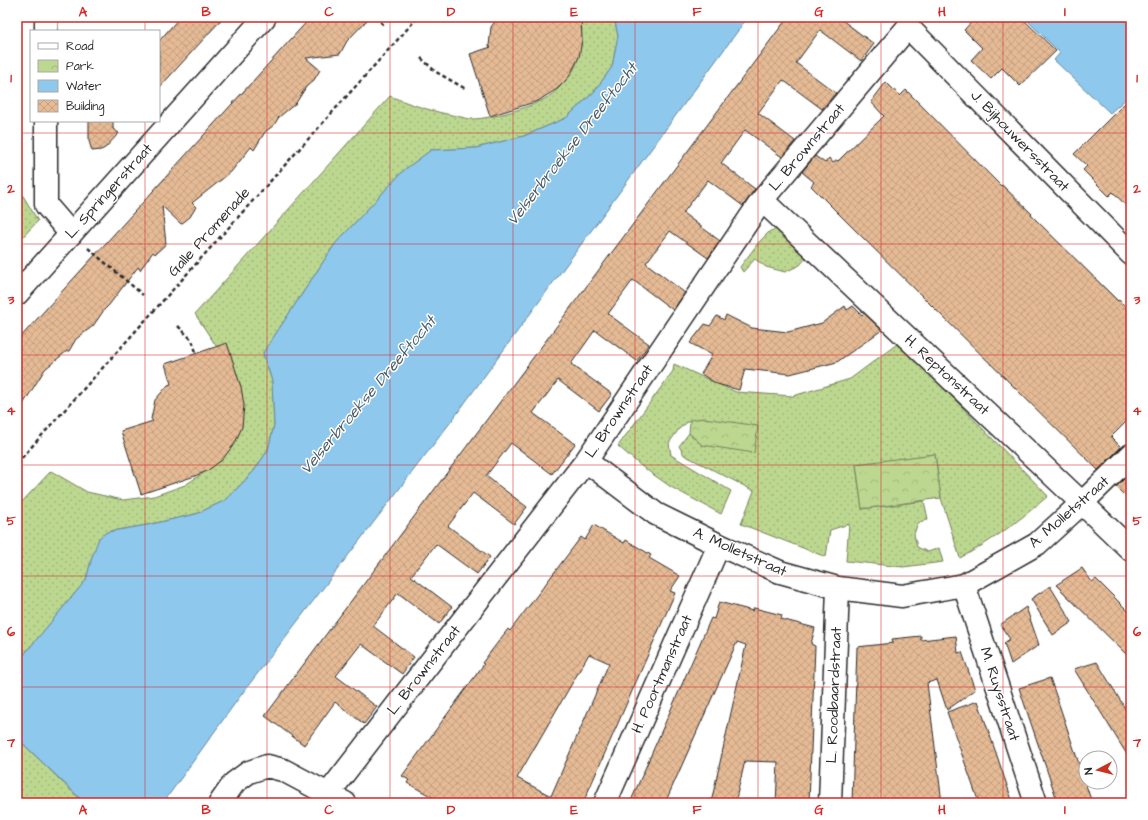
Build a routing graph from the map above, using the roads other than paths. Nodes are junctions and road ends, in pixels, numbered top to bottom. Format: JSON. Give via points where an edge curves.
{"nodes":[{"id":1,"x":46,"y":17,"type":"edge"},
{"id":2,"x":265,"y":17,"type":"edge"},
{"id":3,"x":908,"y":27,"type":"joint"},
{"id":4,"x":46,"y":30,"type":"edge"},
{"id":5,"x":46,"y":122,"type":"edge"},
{"id":6,"x":762,"y":200,"type":"junction"},
{"id":7,"x":71,"y":234,"type":"junction"},
{"id":8,"x":1131,"y":254,"type":"edge"},
{"id":9,"x":17,"y":294,"type":"edge"},
{"id":10,"x":1131,"y":455,"type":"edge"},
{"id":11,"x":586,"y":461,"type":"junction"},
{"id":12,"x":1082,"y":503,"type":"junction"},
{"id":13,"x":719,"y":545,"type":"junction"},
{"id":14,"x":1131,"y":550,"type":"edge"},
{"id":15,"x":964,"y":585,"type":"junction"},
{"id":16,"x":838,"y":588,"type":"junction"},
{"id":17,"x":337,"y":798,"type":"edge"},
{"id":18,"x":220,"y":803,"type":"edge"},
{"id":19,"x":605,"y":803,"type":"edge"},
{"id":20,"x":830,"y":803,"type":"edge"},
{"id":21,"x":1036,"y":803,"type":"edge"}],
"edges":[{"from":1,"to":4,"type":"street"},
{"from":2,"to":7,"type":"street","name":"L. Springerstraat"},
{"from":3,"to":6,"type":"street","name":"L. Brownstraat"},
{"from":3,"to":8,"type":"street","name":"J. Bijhouwersstraat"},
{"from":5,"to":7,"type":"street","via":[[46,205]]},
{"from":6,"to":11,"type":"street","name":"L. Brownstraat"},
{"from":6,"to":12,"type":"street","name":"H. Reptonstraat"},
{"from":7,"to":9,"type":"street","name":"L. Springerstraat"},
{"from":10,"to":12,"type":"street","name":"A. Molletstraat"},
{"from":11,"to":13,"type":"street","name":"A. Molletstraat","via":[[656,514]]},
{"from":11,"to":17,"type":"street","name":"L. Brownstraat"},
{"from":12,"to":14,"type":"street","name":"H. Reptonstraat"},
{"from":12,"to":15,"type":"street","name":"A. Molletstraat","via":[[1037,544]]},
{"from":13,"to":16,"type":"street","name":"A. Molletstraat","via":[[780,572]]},
{"from":13,"to":19,"type":"street","name":"H. Poortmanstraat"},
{"from":15,"to":16,"type":"street","name":"A. Molletstraat","via":[[902,596]]},
{"from":15,"to":21,"type":"street","name":"M. Ruysstraat"},
{"from":16,"to":20,"type":"street","name":"L. Roodbaardstraat"},
{"from":17,"to":18,"type":"street","via":[[283,770],[267,766],[249,772],[234,782]]}]}
